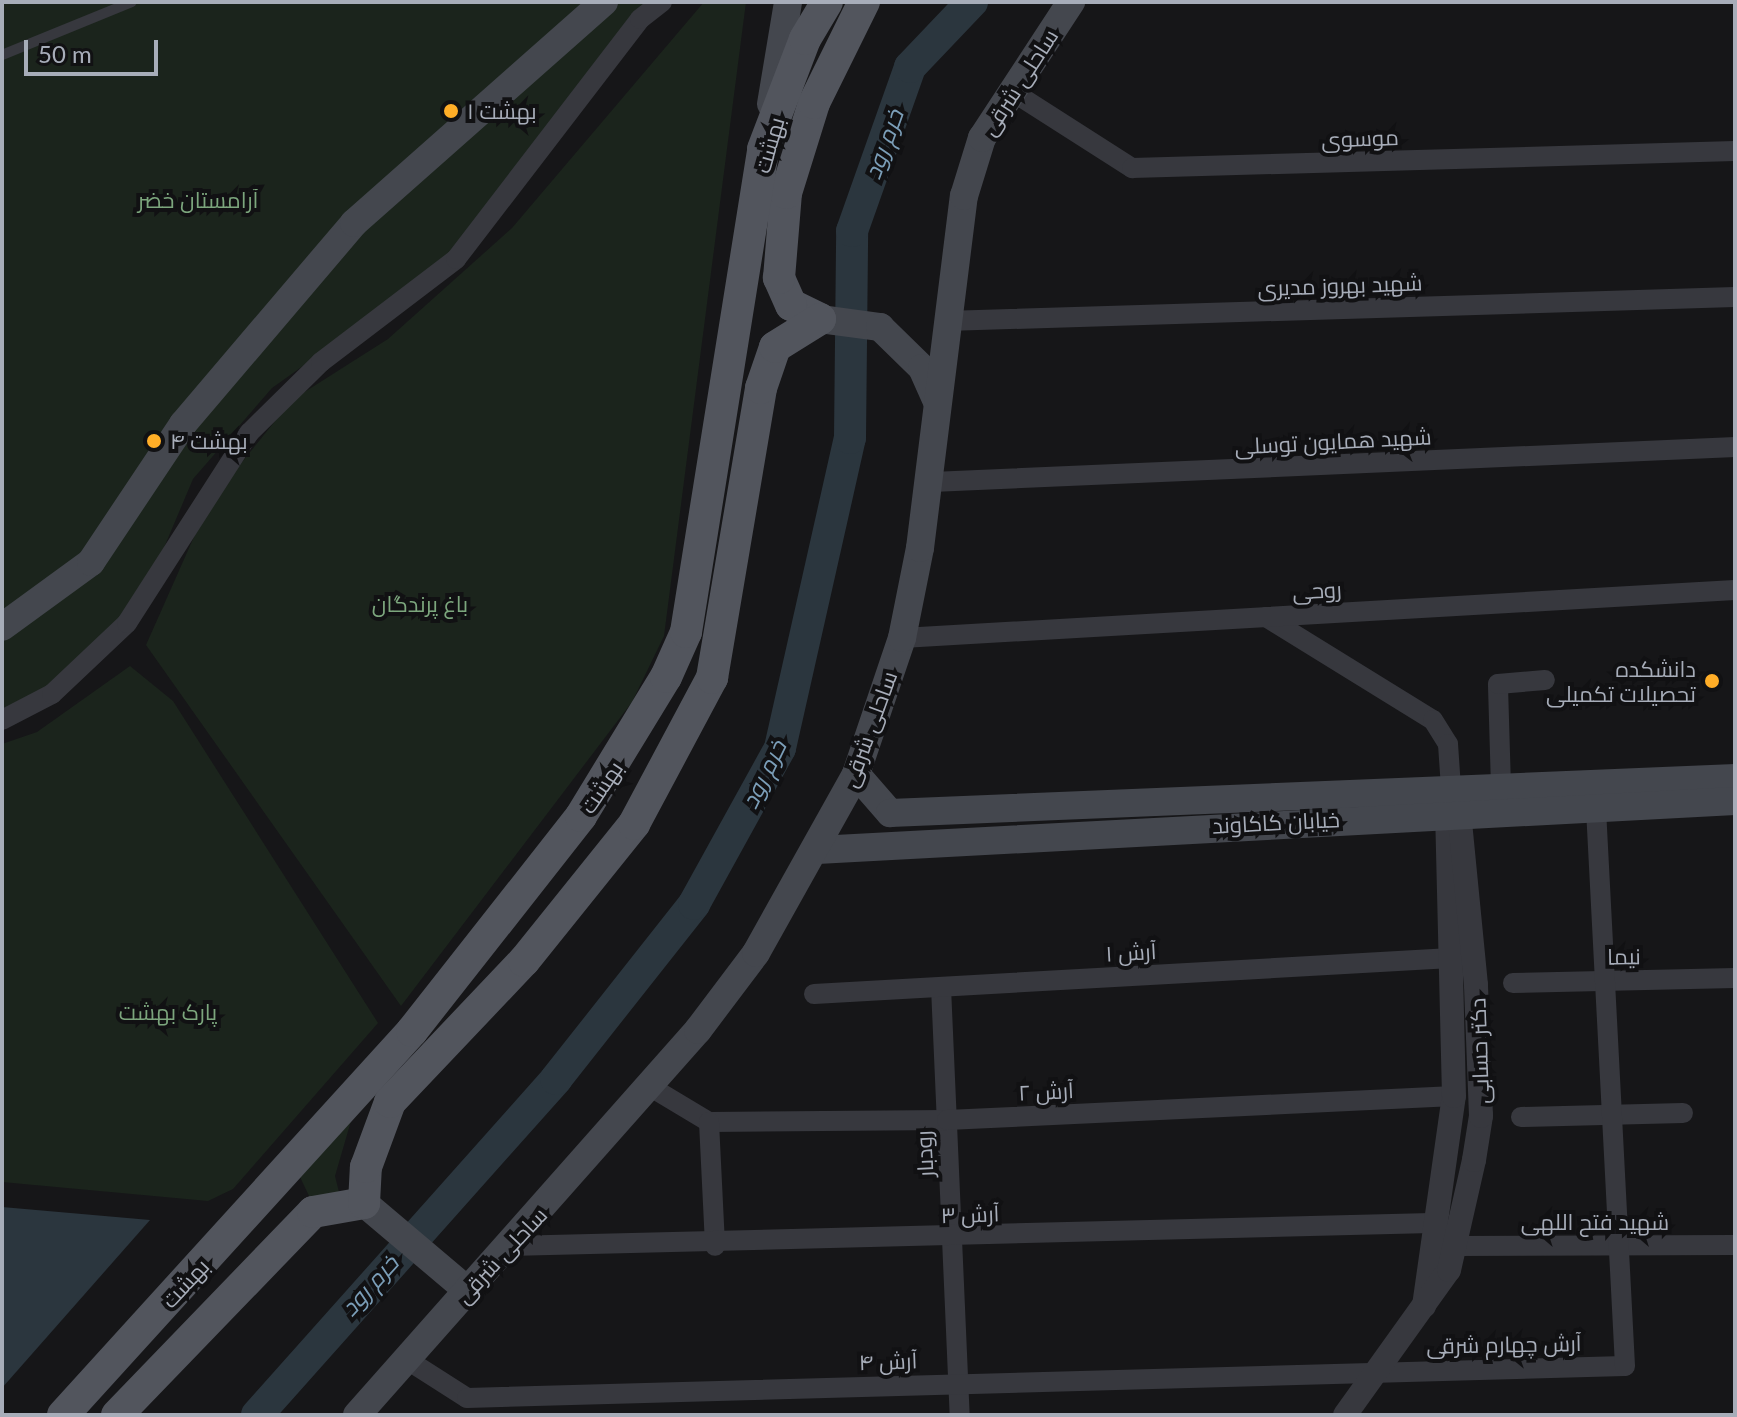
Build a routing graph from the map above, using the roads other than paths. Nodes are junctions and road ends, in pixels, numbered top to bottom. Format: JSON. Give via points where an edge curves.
{"nodes":[{"id":1,"x":132,"y":2,"type":"edge"},
{"id":2,"x":604,"y":2,"type":"edge"},
{"id":3,"x":662,"y":2,"type":"edge"},
{"id":4,"x":788,"y":2,"type":"edge"},
{"id":5,"x":827,"y":2,"type":"edge"},
{"id":6,"x":864,"y":2,"type":"edge"},
{"id":7,"x":1071,"y":2,"type":"edge"},
{"id":8,"x":2,"y":55,"type":"edge"},
{"id":9,"x":1010,"y":90,"type":"junction"},
{"id":10,"x":763,"y":149,"type":"junction"},
{"id":11,"x":1735,"y":151,"type":"edge"},
{"id":12,"x":1735,"y":297,"type":"edge"},
{"id":13,"x":830,"y":321,"type":"junction"},
{"id":14,"x":946,"y":321,"type":"junction"},
{"id":15,"x":938,"y":405,"type":"junction"},
{"id":16,"x":1735,"y":447,"type":"edge"},
{"id":17,"x":932,"y":482,"type":"junction"},
{"id":18,"x":1735,"y":590,"type":"edge"},
{"id":19,"x":729,"y":598,"type":"junction"},
{"id":20,"x":1266,"y":617,"type":"junction"},
{"id":21,"x":2,"y":627,"type":"edge"},
{"id":22,"x":686,"y":632,"type":"junction"},
{"id":23,"x":902,"y":638,"type":"junction"},
{"id":24,"x":1545,"y":680,"type":"dead end"},
{"id":25,"x":2,"y":720,"type":"edge"},
{"id":26,"x":856,"y":774,"type":"junction"},
{"id":27,"x":1735,"y":778,"type":"edge"},
{"id":28,"x":1501,"y":787,"type":"junction"},
{"id":29,"x":1735,"y":801,"type":"edge"},
{"id":30,"x":1452,"y":804,"type":"junction"},
{"id":31,"x":1596,"y":808,"type":"junction"},
{"id":32,"x":890,"y":813,"type":"junction"},
{"id":33,"x":889,"y":842,"type":"junction"},
{"id":34,"x":817,"y":850,"type":"junction"},
{"id":35,"x":1451,"y":958,"type":"junction"},
{"id":36,"x":1735,"y":978,"type":"edge"},
{"id":37,"x":1606,"y":981,"type":"junction"},
{"id":38,"x":1513,"y":983,"type":"dead end"},
{"id":39,"x":941,"y":987,"type":"junction"},
{"id":40,"x":814,"y":994,"type":"dead end"},
{"id":41,"x":412,"y":1031,"type":"junction"},
{"id":42,"x":649,"y":1086,"type":"junction"},
{"id":43,"x":1454,"y":1096,"type":"junction"},
{"id":44,"x":390,"y":1102,"type":"junction"},
{"id":45,"x":1683,"y":1113,"type":"dead end"},
{"id":46,"x":1613,"y":1115,"type":"junction"},
{"id":47,"x":1521,"y":1117,"type":"dead end"},
{"id":48,"x":947,"y":1120,"type":"junction"},
{"id":49,"x":709,"y":1122,"type":"junction"},
{"id":50,"x":263,"y":1199,"type":"junction"},
{"id":51,"x":364,"y":1203,"type":"junction"},
{"id":52,"x":1432,"y":1223,"type":"junction"},
{"id":53,"x":292,"y":1231,"type":"junction"},
{"id":54,"x":952,"y":1238,"type":"junction"},
{"id":55,"x":1735,"y":1245,"type":"edge"},
{"id":56,"x":509,"y":1246,"type":"junction"},
{"id":57,"x":715,"y":1246,"type":"junction"},
{"id":58,"x":1456,"y":1246,"type":"junction"},
{"id":59,"x":1621,"y":1247,"type":"junction"},
{"id":60,"x":468,"y":1291,"type":"junction"},
{"id":61,"x":1424,"y":1306,"type":"junction"},
{"id":62,"x":406,"y":1359,"type":"junction"},
{"id":63,"x":1383,"y":1370,"type":"junction"},
{"id":64,"x":958,"y":1383,"type":"junction"},
{"id":65,"x":467,"y":1407,"type":"edge"},
{"id":66,"x":63,"y":1415,"type":"edge"},
{"id":67,"x":117,"y":1415,"type":"edge"},
{"id":68,"x":357,"y":1415,"type":"edge"},
{"id":69,"x":960,"y":1415,"type":"edge"},
{"id":70,"x":1345,"y":1415,"type":"edge"}],
"edges":[{"from":1,"to":8,"type":"lane"},
{"from":2,"to":21,"type":"main road","via":[[354,223],[183,424],[91,562]]},
{"from":3,"to":25,"type":"street","via":[[640,19],[456,259],[321,362],[249,433],[127,623],[52,694]]},
{"from":4,"to":10,"type":"main road"},
{"from":5,"to":10,"type":"main road","name":"بهشت"},
{"from":6,"to":13,"type":"main road","name":"بهشت","via":[[814,103],[786,193],[779,278],[791,305]]},
{"from":7,"to":9,"type":"main road","name":"ساحلی شرقی"},
{"from":9,"to":11,"type":"street","name":"موسوی","via":[[1132,168]]},
{"from":9,"to":14,"type":"main road","name":"ساحلی شرقی","via":[[982,138],[964,196]]},
{"from":10,"to":22,"type":"main road","name":"بهشت"},
{"from":12,"to":14,"type":"street","name":"شهید بهروز مدیری"},
{"from":13,"to":15,"type":"main road","via":[[880,327],[922,368]]},
{"from":13,"to":19,"type":"main road","name":"بهشت","via":[[775,347],[761,388]]},
{"from":14,"to":15,"type":"main road","name":"ساحلی شرقی"},
{"from":15,"to":17,"type":"main road","name":"ساحلی شرقی"},
{"from":16,"to":17,"type":"street","name":"شهید همایون توسلی"},
{"from":17,"to":23,"type":"main road","name":"ساحلی شرقی"},
{"from":18,"to":20,"type":"street","name":"روحی"},
{"from":19,"to":22,"type":"main road"},
{"from":19,"to":44,"type":"main road","name":"بهشت","via":[[712,678],[634,824],[524,961]]},
{"from":20,"to":23,"type":"street","name":"روحی"},
{"from":20,"to":30,"type":"street","name":"دکتر حسابی","via":[[1433,720],[1448,744]]},
{"from":22,"to":41,"type":"main road","name":"بهشت","via":[[634,737],[581,816]]},
{"from":23,"to":26,"type":"main road","name":"ساحلی شرقی"},
{"from":24,"to":28,"type":"street","via":[[1498,684]]},
{"from":26,"to":32,"type":"main road"},
{"from":26,"to":34,"type":"main road","name":"ساحلی شرقی"},
{"from":27,"to":28,"type":"main road","name":"خیابان کاکاوند"},
{"from":28,"to":30,"type":"main road","name":"خیابان کاکاوند"},
{"from":29,"to":31,"type":"main road","name":"خیابان کاکاوند"},
{"from":30,"to":31,"type":"main road","name":"خیابان کاکاوند"},
{"from":30,"to":32,"type":"main road","name":"خیابان کاکاوند"},
{"from":30,"to":33,"type":"main road","name":"خیابان کاکاوند"},
{"from":30,"to":35,"type":"street","name":"دکتر حسابی"},
{"from":30,"to":58,"type":"street","name":"دکتر حسابی","via":[[1481,1116]]},
{"from":31,"to":37,"type":"street"},
{"from":32,"to":33,"type":"main road","via":[[876,828]]},
{"from":33,"to":34,"type":"main road","name":"خیابان کاکاوند"},
{"from":34,"to":42,"type":"main road","name":"ساحلی شرقی","via":[[756,953]]},
{"from":35,"to":39,"type":"street","name":"آرش ۱"},
{"from":35,"to":43,"type":"street","name":"دکتر حسابی"},
{"from":36,"to":37,"type":"street","name":"نیما"},
{"from":37,"to":38,"type":"street","name":"نیما"},
{"from":37,"to":46,"type":"street"},
{"from":39,"to":40,"type":"street","name":"آرش ۱"},
{"from":39,"to":48,"type":"street","name":"رودبار"},
{"from":41,"to":44,"type":"main road"},
{"from":41,"to":50,"type":"main road","name":"بهشت"},
{"from":42,"to":49,"type":"street"},
{"from":42,"to":56,"type":"main road","name":"ساحلی شرقی"},
{"from":43,"to":48,"type":"street","name":"آرش ۲"},
{"from":43,"to":52,"type":"street","name":"دکتر حسابی"},
{"from":44,"to":51,"type":"main road","name":"بهشت","via":[[366,1167]]},
{"from":45,"to":46,"type":"street"},
{"from":46,"to":47,"type":"street"},
{"from":46,"to":59,"type":"street"},
{"from":48,"to":49,"type":"street","name":"آرش ۲"},
{"from":48,"to":54,"type":"street","name":"رودبار"},
{"from":49,"to":57,"type":"street"},
{"from":50,"to":53,"type":"main road","via":[[295,1204]]},
{"from":50,"to":66,"type":"main road","name":"بهشت"},
{"from":51,"to":53,"type":"main road","name":"بهشت","via":[[313,1212]]},
{"from":51,"to":60,"type":"main road"},
{"from":52,"to":54,"type":"street","name":"آرش ۳"},
{"from":52,"to":61,"type":"street","name":"دکتر حسابی"},
{"from":53,"to":67,"type":"main road","name":"بهشت"},
{"from":54,"to":57,"type":"street","name":"آرش ۳"},
{"from":54,"to":64,"type":"street","name":"رودبار"},
{"from":55,"to":59,"type":"street","name":"شهید فتح اللهی"},
{"from":56,"to":57,"type":"street","name":"آرش ۳"},
{"from":56,"to":60,"type":"main road","name":"ساحلی شرقی"},
{"from":58,"to":59,"type":"street","name":"شهید فتح اللهی"},
{"from":58,"to":61,"type":"street","name":"دکتر حسابی"},
{"from":59,"to":63,"type":"street","name":"آرش چهارم شرقی","via":[[1625,1366]]},
{"from":60,"to":62,"type":"main road","name":"ساحلی شرقی"},
{"from":61,"to":63,"type":"street","name":"دکتر حسابی"},
{"from":62,"to":65,"type":"street","name":"آرش ۴"},
{"from":62,"to":68,"type":"main road","name":"ساحلی شرقی"},
{"from":63,"to":64,"type":"street","name":"آرش ۴"},
{"from":63,"to":70,"type":"street","name":"دکتر حسابی"},
{"from":64,"to":65,"type":"street","name":"آرش ۴"},
{"from":64,"to":69,"type":"street","name":"رودبار"}]}
